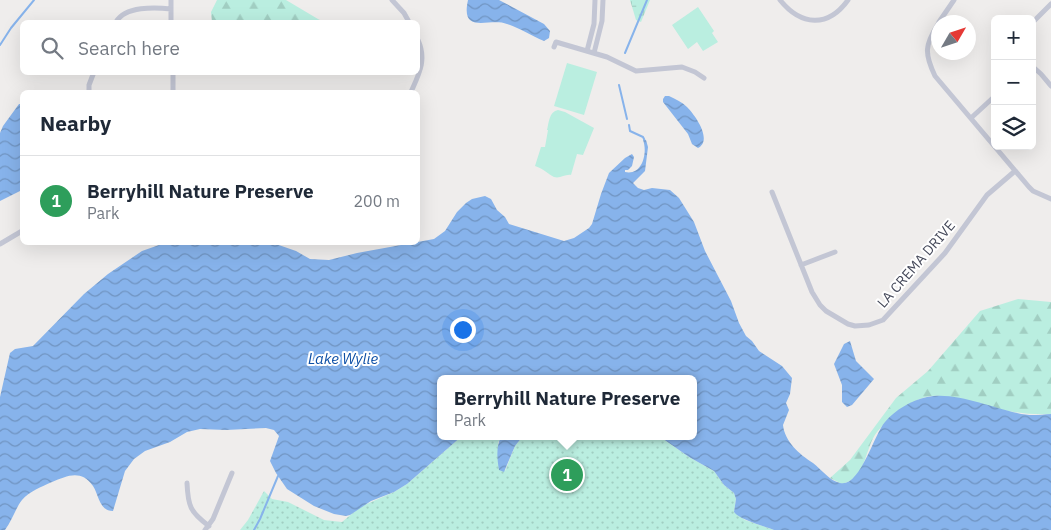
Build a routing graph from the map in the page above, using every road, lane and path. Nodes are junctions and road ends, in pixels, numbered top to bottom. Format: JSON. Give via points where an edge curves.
{"nodes":[{"id":1,"x":171,"y":0,"type":"edge"},
{"id":2,"x":392,"y":0,"type":"edge"},
{"id":3,"x":596,"y":0,"type":"edge"},
{"id":4,"x":603,"y":0,"type":"edge"},
{"id":5,"x":780,"y":0,"type":"edge"},
{"id":6,"x":848,"y":0,"type":"edge"},
{"id":7,"x":954,"y":0,"type":"edge"},
{"id":8,"x":1051,"y":4,"type":"edge"},
{"id":9,"x":171,"y":9,"type":"junction"},
{"id":10,"x":944,"y":15,"type":"edge"},
{"id":11,"x":1036,"y":19,"type":"edge"},
{"id":12,"x":117,"y":20,"type":"edge"},
{"id":13,"x":172,"y":20,"type":"edge"},
{"id":14,"x":408,"y":20,"type":"edge"},
{"id":15,"x":931,"y":36,"type":"edge"},
{"id":16,"x":420,"y":46,"type":"edge"},
{"id":17,"x":554,"y":47,"type":"dead end"},
{"id":18,"x":587,"y":51,"type":"junction"},
{"id":19,"x":594,"y":53,"type":"junction"},
{"id":20,"x":1036,"y":69,"type":"edge"},
{"id":21,"x":420,"y":74,"type":"edge"},
{"id":22,"x":93,"y":75,"type":"edge"},
{"id":23,"x":172,"y":75,"type":"edge"},
{"id":24,"x":419,"y":75,"type":"edge"},
{"id":25,"x":704,"y":78,"type":"dead end"},
{"id":26,"x":1051,"y":86,"type":"edge"},
{"id":27,"x":89,"y":90,"type":"edge"},
{"id":28,"x":173,"y":90,"type":"edge"},
{"id":29,"x":413,"y":90,"type":"edge"},
{"id":30,"x":991,"y":100,"type":"edge"},
{"id":31,"x":971,"y":118,"type":"junction"},
{"id":32,"x":1015,"y":171,"type":"junction"},
{"id":33,"x":772,"y":192,"type":"dead end"},
{"id":34,"x":1051,"y":199,"type":"edge"},
{"id":35,"x":20,"y":232,"type":"edge"},
{"id":36,"x":0,"y":244,"type":"edge"},
{"id":37,"x":835,"y":252,"type":"dead end"},
{"id":38,"x":802,"y":265,"type":"junction"},
{"id":39,"x":232,"y":473,"type":"dead end"},
{"id":40,"x":187,"y":483,"type":"dead end"},
{"id":41,"x":207,"y":528,"type":"edge"}],
"edges":[{"from":1,"to":9,"type":"street"},
{"from":2,"to":14,"type":"street"},
{"from":3,"to":18,"type":"street"},
{"from":4,"to":19,"type":"street","via":[[602,21]]},
{"from":5,"to":6,"type":"street","via":[[789,11],[810,20],[830,17]]},
{"from":7,"to":10,"type":"street"},
{"from":8,"to":11,"type":"street"},
{"from":9,"to":12,"type":"street","via":[[136,10]]},
{"from":9,"to":13,"type":"street"},
{"from":15,"to":31,"type":"street","via":[[927,51],[929,65]]},
{"from":16,"to":21,"type":"street","via":[[423,56]]},
{"from":17,"to":18,"type":"street","via":[[557,42]]},
{"from":18,"to":19,"type":"street"},
{"from":19,"to":25,"type":"street","via":[[636,71],[682,67]]},
{"from":20,"to":26,"type":"street"},
{"from":22,"to":27,"type":"street"},
{"from":23,"to":28,"type":"street"},
{"from":24,"to":29,"type":"street"},
{"from":30,"to":31,"type":"street"},
{"from":31,"to":32,"type":"street"},
{"from":32,"to":34,"type":"street","via":[[1033,191]]},
{"from":32,"to":38,"type":"street","name":"LA CREMA DRIVE","via":[[987,194],[944,253],[893,310],[876,323],[855,326],[833,316],[816,299]]},
{"from":33,"to":38,"type":"street","name":"LA CREMA DRIVE"},
{"from":35,"to":36,"type":"street"},
{"from":37,"to":38,"type":"street"},
{"from":39,"to":41,"type":"street"},
{"from":40,"to":41,"type":"street","via":[[192,511]]}]}
